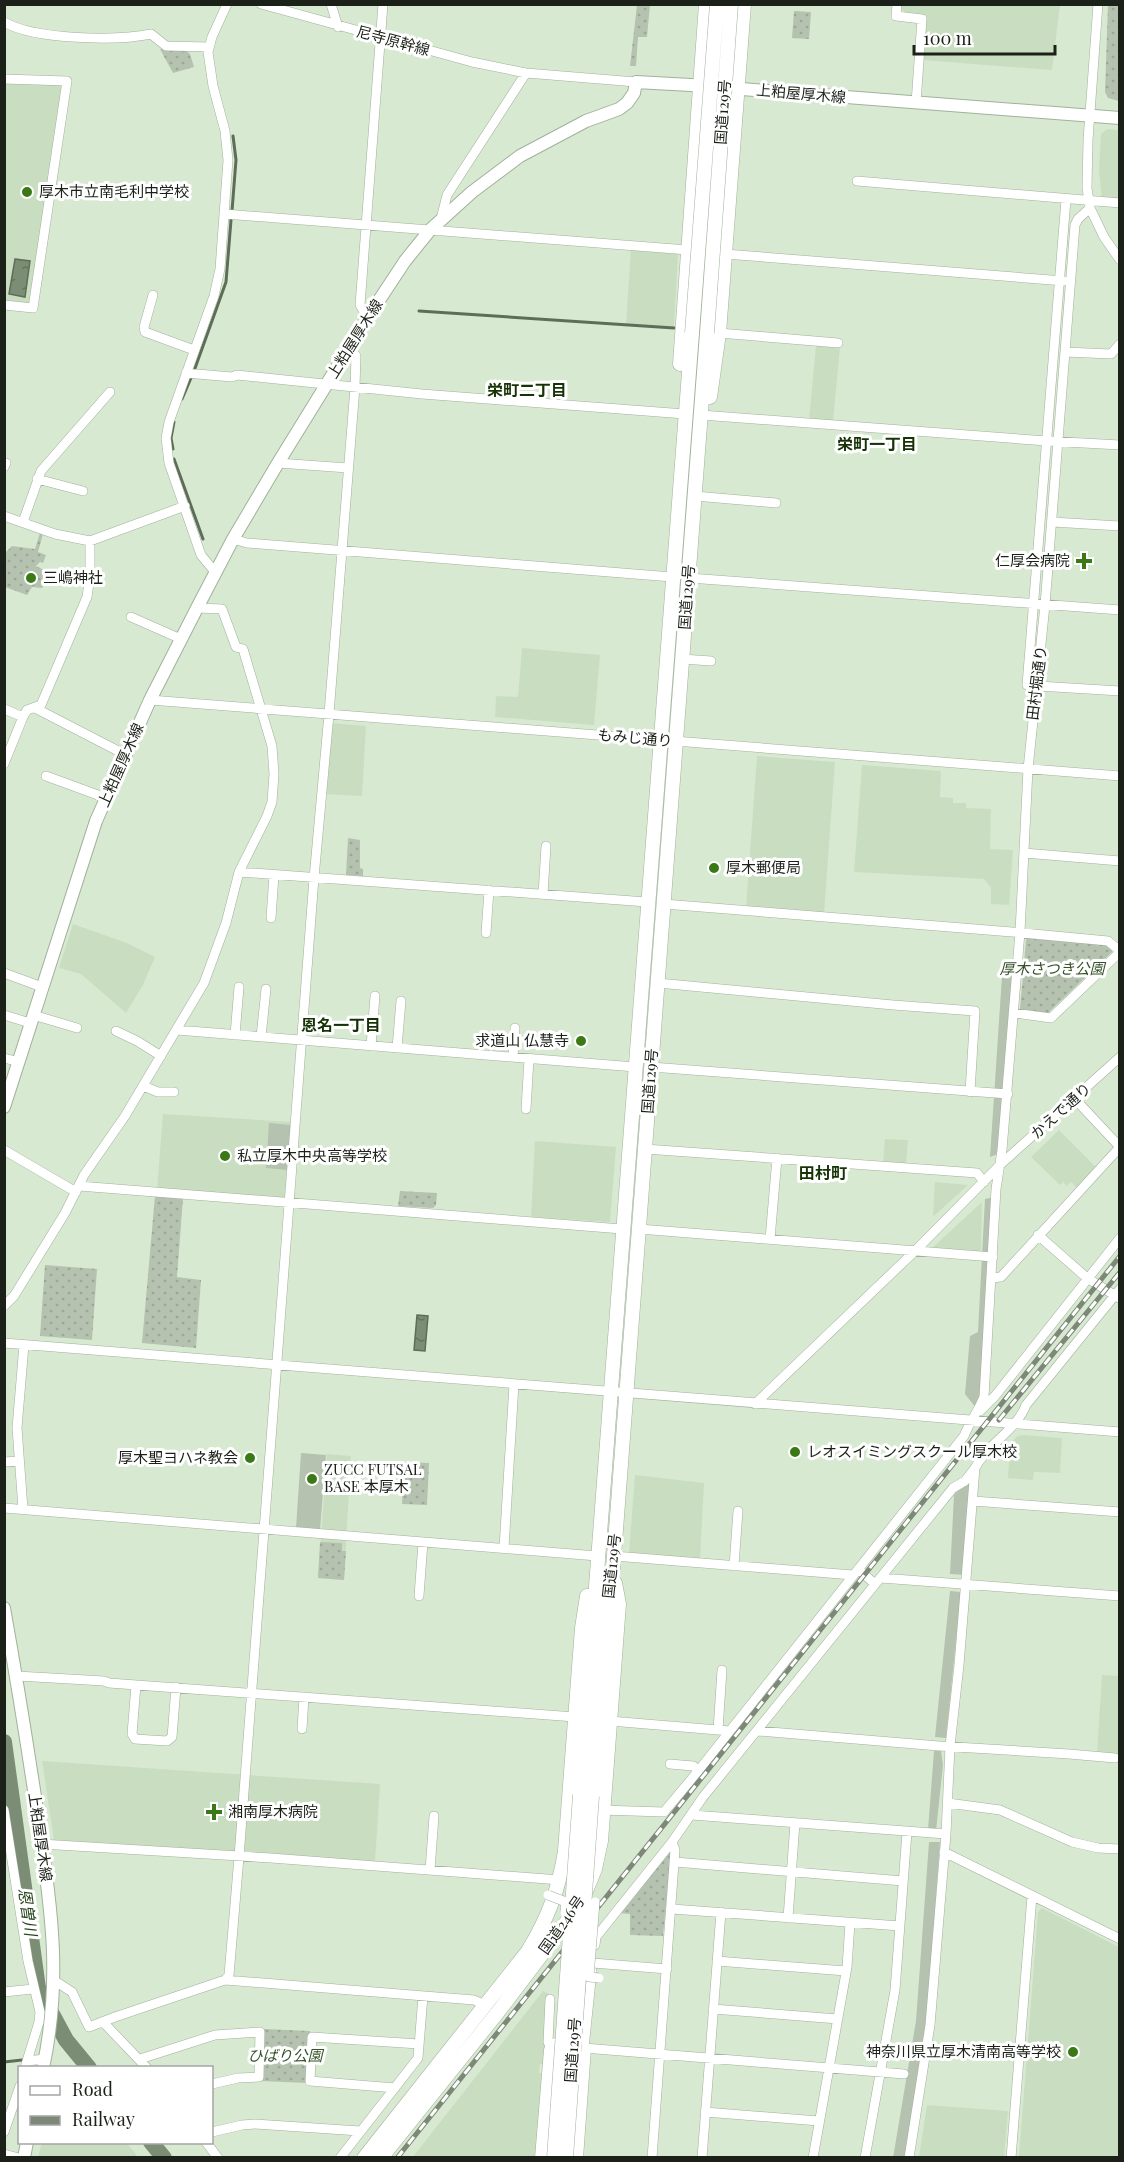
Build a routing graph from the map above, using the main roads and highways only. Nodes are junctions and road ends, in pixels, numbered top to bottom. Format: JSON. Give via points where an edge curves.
{"nodes":[{"id":1,"x":706,"y":4,"type":"edge"},
{"id":2,"x":717,"y":4,"type":"edge"},
{"id":3,"x":731,"y":4,"type":"edge"},
{"id":4,"x":744,"y":4,"type":"edge"},
{"id":5,"x":700,"y":86,"type":"junction"},
{"id":6,"x":737,"y":88,"type":"junction"},
{"id":7,"x":1119,"y":118,"type":"edge"},
{"id":8,"x":713,"y":333,"type":"junction"},
{"id":9,"x":682,"y":414,"type":"junction"},
{"id":10,"x":4,"y":1107,"type":"edge"},
{"id":11,"x":596,"y":1562,"type":"junction"},
{"id":12,"x":613,"y":1563,"type":"junction"},
{"id":13,"x":4,"y":1608,"type":"edge"},
{"id":14,"x":9,"y":1658,"type":"edge"},
{"id":15,"x":586,"y":1795,"type":"junction"},
{"id":16,"x":44,"y":2063,"type":"edge"},
{"id":17,"x":363,"y":2157,"type":"edge"},
{"id":18,"x":381,"y":2157,"type":"edge"},
{"id":19,"x":542,"y":2157,"type":"edge"},
{"id":20,"x":554,"y":2157,"type":"edge"},
{"id":21,"x":566,"y":2157,"type":"edge"},
{"id":22,"x":576,"y":2157,"type":"edge"}],
"edges":[{"from":1,"to":5,"type":"highway"},
{"from":2,"to":9,"type":"highway","name":"国道129号","bridge":true,"via":[[692,333]]},
{"from":3,"to":8,"type":"highway","name":"国道129号","bridge":true},
{"from":4,"to":6,"type":"highway"},
{"from":5,"to":6,"type":"main road","name":"上粕屋厚木線"},
{"from":5,"to":9,"type":"highway","via":[[681,331]]},
{"from":5,"to":10,"type":"main road","name":"上粕屋厚木線","via":[[636,82],[633,96],[619,109],[520,156],[472,192],[430,230],[405,261],[233,540],[150,700],[96,821]]},
{"from":6,"to":7,"type":"main road","name":"上粕屋厚木線"},
{"from":6,"to":8,"type":"highway","via":[[725,254]]},
{"from":8,"to":12,"type":"highway","name":"国道129号","via":[[700,431]]},
{"from":9,"to":11,"type":"highway","name":"国道129号"},
{"from":11,"to":15,"type":"highway","name":"国道129号"},
{"from":11,"to":17,"type":"highway","name":"国道246号","via":[[582,1628],[560,1880],[542,1929]]},
{"from":12,"to":15,"type":"highway","name":"国道129号"},
{"from":12,"to":18,"type":"highway","name":"国道246号","via":[[619,1604],[604,1810],[595,1869],[577,1907]]},
{"from":13,"to":14,"type":"main road","name":"上粕屋厚木線"},
{"from":14,"to":16,"type":"main road","name":"上粕屋厚木線","via":[[17,1676],[52,1915],[55,1981]]},
{"from":15,"to":20,"type":"highway","name":"国道129号","bridge":true},
{"from":15,"to":21,"type":"highway","name":"国道129号","bridge":true},
{"from":19,"to":22,"type":"highway","via":[[552,2049],[556,2045],[584,2048]]}]}
